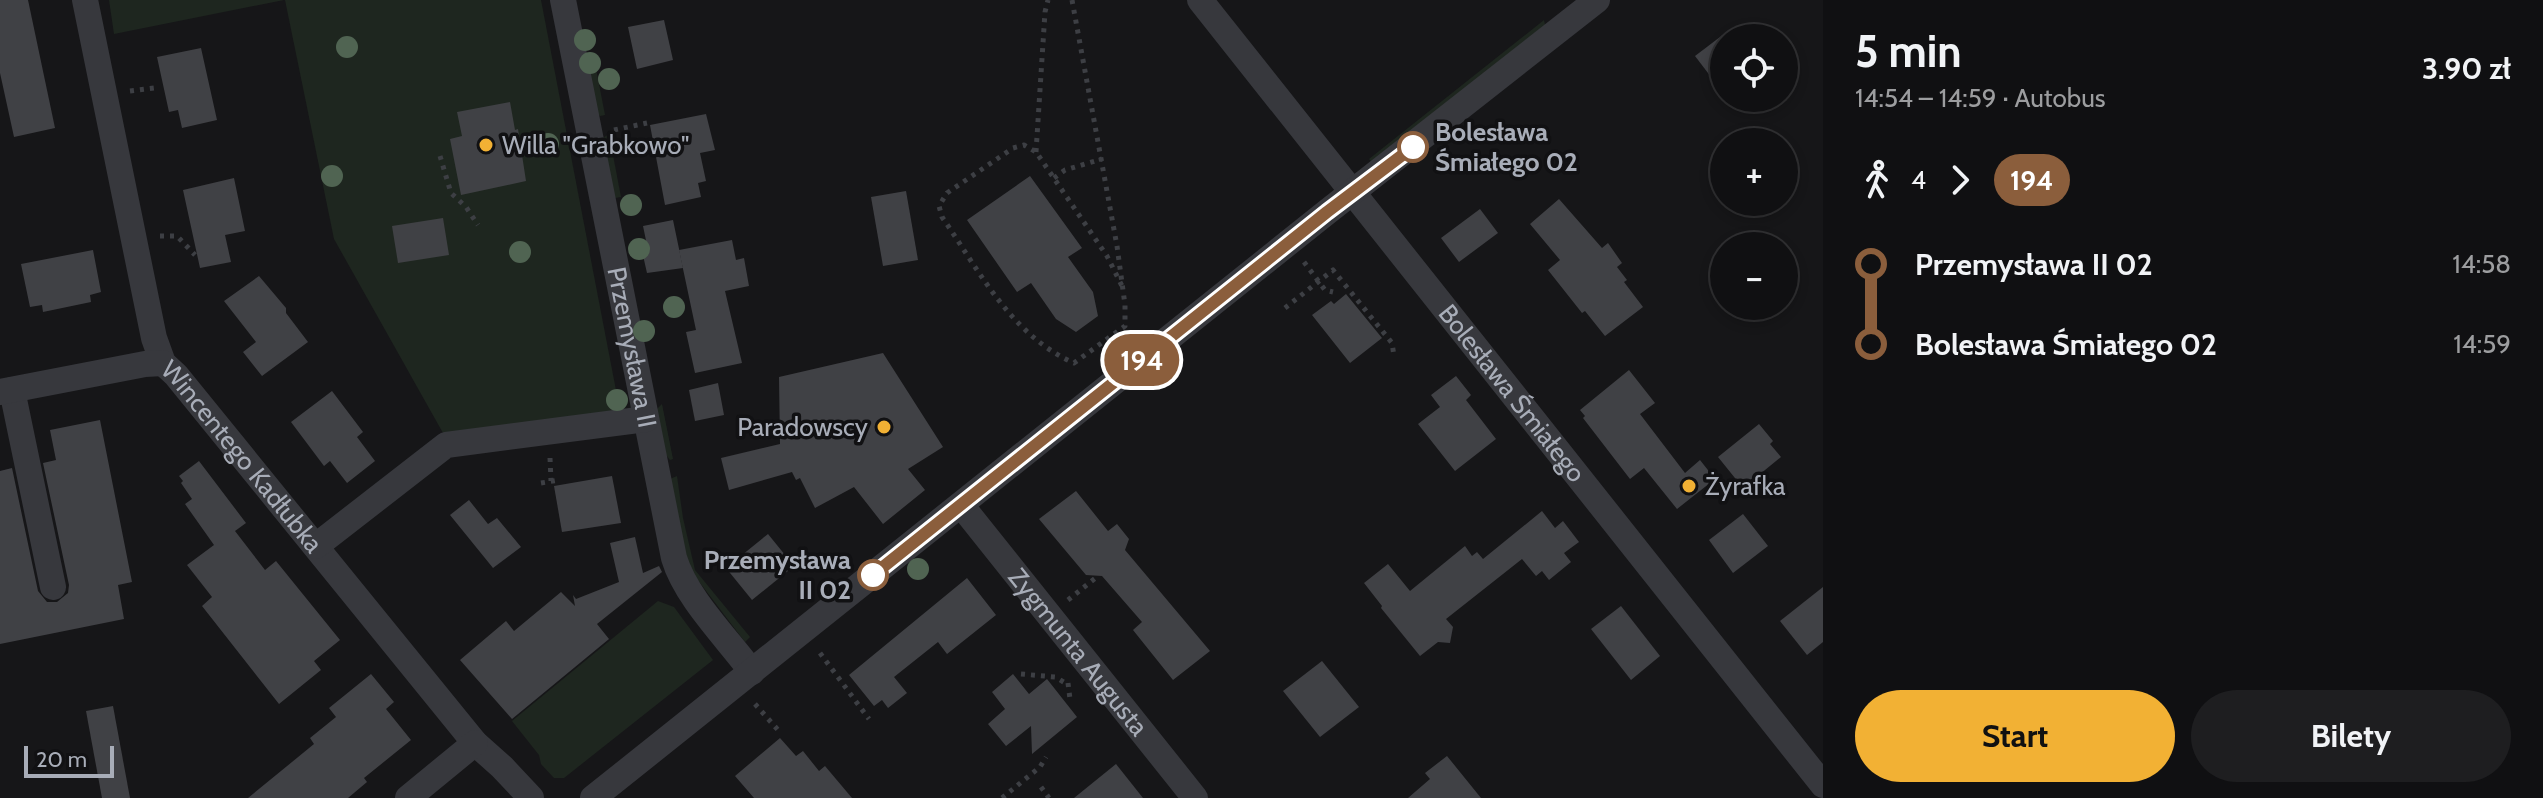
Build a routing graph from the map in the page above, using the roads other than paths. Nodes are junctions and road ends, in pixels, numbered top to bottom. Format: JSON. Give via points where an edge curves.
{"nodes":[{"id":1,"x":85,"y":0,"type":"edge"},
{"id":2,"x":563,"y":0,"type":"edge"},
{"id":3,"x":1200,"y":0,"type":"edge"},
{"id":4,"x":1597,"y":0,"type":"edge"},
{"id":5,"x":1354,"y":192,"type":"junction"},
{"id":6,"x":163,"y":363,"type":"junction"},
{"id":7,"x":6,"y":391,"type":"edge"},
{"id":8,"x":646,"y":419,"type":"junction"},
{"id":9,"x":961,"y":505,"type":"junction"},
{"id":10,"x":316,"y":546,"type":"junction"},
{"id":11,"x":53,"y":587,"type":"dead end"},
{"id":12,"x":752,"y":672,"type":"junction"},
{"id":13,"x":475,"y":743,"type":"junction"},
{"id":14,"x":1823,"y":785,"type":"edge"},
{"id":15,"x":408,"y":798,"type":"edge"},
{"id":16,"x":531,"y":798,"type":"edge"},
{"id":17,"x":593,"y":798,"type":"edge"},
{"id":18,"x":1195,"y":798,"type":"edge"}],
"edges":[{"from":1,"to":6,"type":"street","name":"Wincentego Kadłubka"},
{"from":2,"to":8,"type":"street","name":"Przemysława II"},
{"from":3,"to":5,"type":"street","name":"Bolesława Śmiałego"},
{"from":4,"to":5,"type":"street"},
{"from":5,"to":9,"type":"street"},
{"from":5,"to":14,"type":"street","name":"Bolesława Śmiałego"},
{"from":6,"to":7,"type":"street"},
{"from":6,"to":10,"type":"street","name":"Wincentego Kadłubka"},
{"from":7,"to":11,"type":"street"},
{"from":8,"to":10,"type":"street","via":[[446,445]]},
{"from":8,"to":12,"type":"street","name":"Przemysława II","via":[[679,574]]},
{"from":9,"to":12,"type":"street"},
{"from":9,"to":18,"type":"street","name":"Zygmunta Augusta"},
{"from":10,"to":13,"type":"street","name":"Wincentego Kadłubka"},
{"from":12,"to":17,"type":"street"},
{"from":13,"to":15,"type":"street"},
{"from":13,"to":16,"type":"street","name":"Wincentego Kadłubka"}]}
